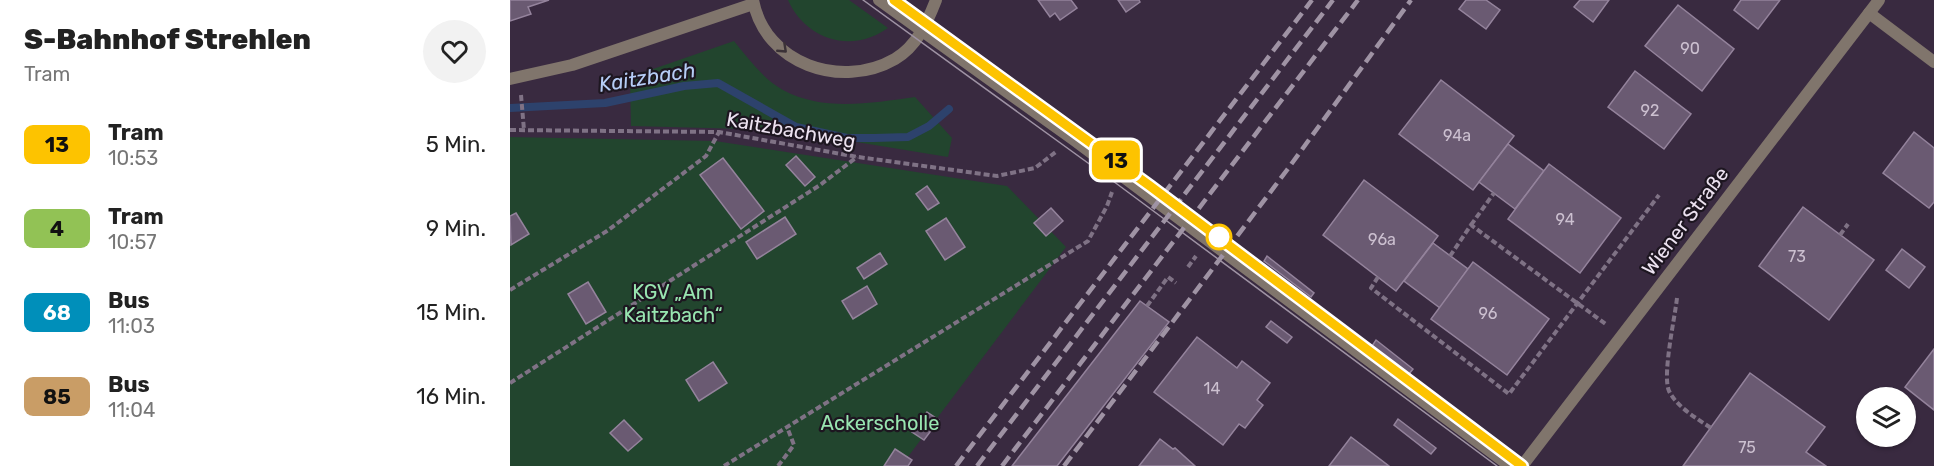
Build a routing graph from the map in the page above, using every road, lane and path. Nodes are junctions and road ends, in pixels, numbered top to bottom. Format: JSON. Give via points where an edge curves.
{"nodes":[{"id":1,"x":879,"y":0,"type":"edge"},
{"id":2,"x":936,"y":0,"type":"edge"},
{"id":3,"x":1879,"y":0,"type":"edge"},
{"id":4,"x":753,"y":2,"type":"edge"},
{"id":5,"x":1869,"y":13,"type":"junction"},
{"id":6,"x":923,"y":30,"type":"junction"},
{"id":7,"x":1934,"y":62,"type":"edge"},
{"id":8,"x":514,"y":79,"type":"edge"},
{"id":9,"x":510,"y":130,"type":"edge"},
{"id":10,"x":524,"y":130,"type":"junction"},
{"id":11,"x":719,"y":132,"type":"junction"},
{"id":12,"x":1058,"y":150,"type":"dead end"},
{"id":13,"x":858,"y":156,"type":"junction"},
{"id":14,"x":1113,"y":189,"type":"dead end"},
{"id":15,"x":1494,"y":193,"type":"dead end"},
{"id":16,"x":1659,"y":195,"type":"dead end"},
{"id":17,"x":1848,"y":224,"type":"dead end"},
{"id":18,"x":1471,"y":225,"type":"junction"},
{"id":19,"x":1840,"y":235,"type":"dead end"},
{"id":20,"x":1450,"y":256,"type":"dead end"},
{"id":21,"x":1378,"y":278,"type":"dead end"},
{"id":22,"x":1176,"y":283,"type":"dead end"},
{"id":23,"x":510,"y":290,"type":"edge"},
{"id":24,"x":1678,"y":294,"type":"dead end"},
{"id":25,"x":1577,"y":303,"type":"junction"},
{"id":26,"x":1147,"y":306,"type":"dead end"},
{"id":27,"x":1622,"y":336,"type":"junction"},
{"id":28,"x":510,"y":383,"type":"edge"},
{"id":29,"x":787,"y":427,"type":"junction"},
{"id":30,"x":1711,"y":428,"type":"dead end"},
{"id":31,"x":724,"y":466,"type":"edge"},
{"id":32,"x":778,"y":466,"type":"edge"},
{"id":33,"x":1510,"y":466,"type":"edge"},
{"id":34,"x":1522,"y":466,"type":"edge"}],
"edges":[{"from":1,"to":6,"type":"street"},
{"from":2,"to":6,"type":"street"},
{"from":3,"to":5,"type":"street","name":"Wiener Straße"},
{"from":4,"to":6,"type":"street","one_way":true,"via":[[765,31],[785,53],[811,67],[840,74],[869,70],[896,58]]},
{"from":4,"to":8,"type":"street","via":[[572,65]]},
{"from":5,"to":7,"type":"street"},
{"from":5,"to":27,"type":"street","name":"Wiener Straße"},
{"from":6,"to":33,"type":"street"},
{"from":8,"to":10,"type":"path"},
{"from":9,"to":10,"type":"path","name":"Kaitzbachweg"},
{"from":10,"to":11,"type":"path","name":"Kaitzbachweg"},
{"from":11,"to":13,"type":"path","name":"Kaitzbachweg"},
{"from":11,"to":23,"type":"path","via":[[706,156],[616,224]]},
{"from":12,"to":13,"type":"path","name":"Kaitzbachweg","via":[[1035,168],[997,176]]},
{"from":13,"to":28,"type":"path","via":[[820,185]]},
{"from":14,"to":29,"type":"path","via":[[1088,241]]},
{"from":15,"to":18,"type":"path"},
{"from":16,"to":25,"type":"path"},
{"from":17,"to":19,"type":"path"},
{"from":18,"to":20,"type":"path"},
{"from":18,"to":25,"type":"path"},
{"from":21,"to":25,"type":"path","via":[[1371,288],[1509,394]]},
{"from":22,"to":26,"type":"path","via":[[1168,277]]},
{"from":24,"to":30,"type":"path","via":[[1668,366],[1669,390],[1686,411]]},
{"from":25,"to":27,"type":"path"},
{"from":27,"to":34,"type":"street","name":"Wiener Straße"},
{"from":29,"to":31,"type":"path"},
{"from":29,"to":32,"type":"path","via":[[794,445]]}]}
